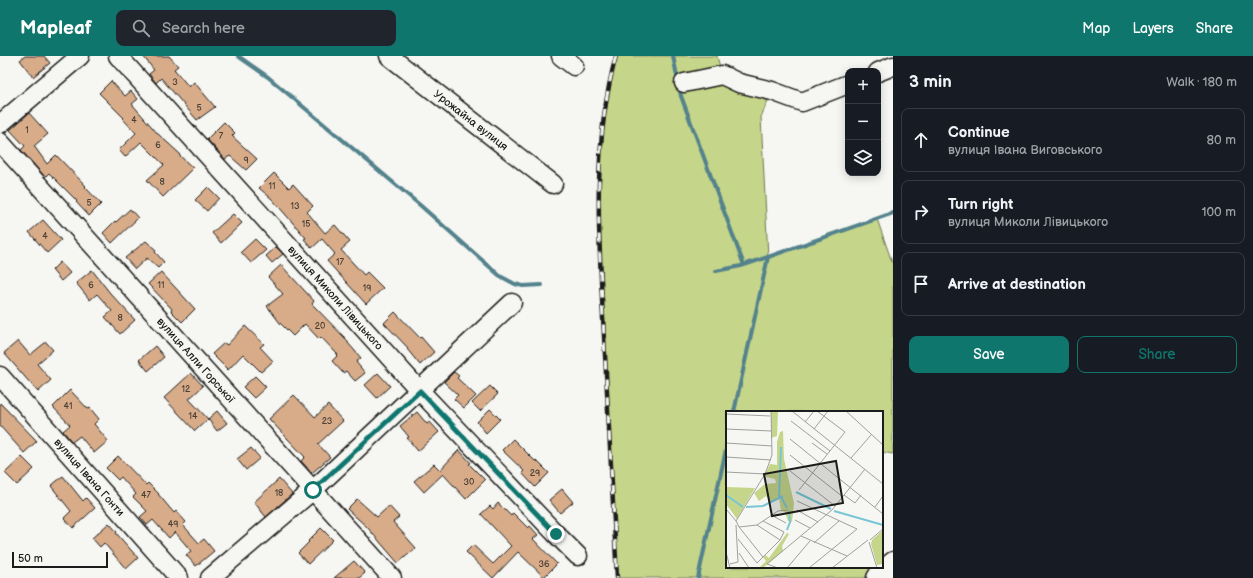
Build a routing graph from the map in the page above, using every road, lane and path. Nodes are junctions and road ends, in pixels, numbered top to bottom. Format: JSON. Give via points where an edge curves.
{"nodes":[{"id":1,"x":80,"y":56,"type":"edge"},
{"id":2,"x":118,"y":56,"type":"edge"},
{"id":3,"x":389,"y":56,"type":"edge"},
{"id":4,"x":893,"y":66,"type":"edge"},
{"id":5,"x":881,"y":71,"type":"edge"},
{"id":6,"x":684,"y":83,"type":"dead end"},
{"id":7,"x":845,"y":85,"type":"edge"},
{"id":8,"x":0,"y":124,"type":"edge"},
{"id":9,"x":0,"y":142,"type":"edge"},
{"id":10,"x":553,"y":184,"type":"dead end"},
{"id":11,"x":512,"y":303,"type":"dead end"},
{"id":12,"x":0,"y":376,"type":"edge"},
{"id":13,"x":420,"y":391,"type":"junction"},
{"id":14,"x":313,"y":490,"type":"junction"},
{"id":15,"x":578,"y":556,"type":"dead end"},
{"id":16,"x":893,"y":561,"type":"edge"},
{"id":17,"x":883,"y":576,"type":"edge"},
{"id":18,"x":179,"y":578,"type":"edge"},
{"id":19,"x":210,"y":578,"type":"edge"},
{"id":20,"x":392,"y":578,"type":"edge"}],
"edges":[{"from":1,"to":8,"type":"street"},
{"from":2,"to":13,"type":"street","name":"вулиця Миколи Лівицького"},
{"from":3,"to":10,"type":"street","name":"Урожайна вулиця"},
{"from":4,"to":5,"type":"street"},
{"from":6,"to":7,"type":"street","via":[[722,75],[739,83],[802,102]]},
{"from":9,"to":14,"type":"street","name":"вулиця Алли Горської"},
{"from":11,"to":13,"type":"street"},
{"from":12,"to":18,"type":"street","name":"вулиця Івана Гонти"},
{"from":13,"to":14,"type":"street"},
{"from":13,"to":15,"type":"street","name":"вулиця Миколи Лівицького"},
{"from":14,"to":19,"type":"street"},
{"from":14,"to":20,"type":"street","name":"вулиця Алли Горської"},
{"from":16,"to":17,"type":"street"}]}
